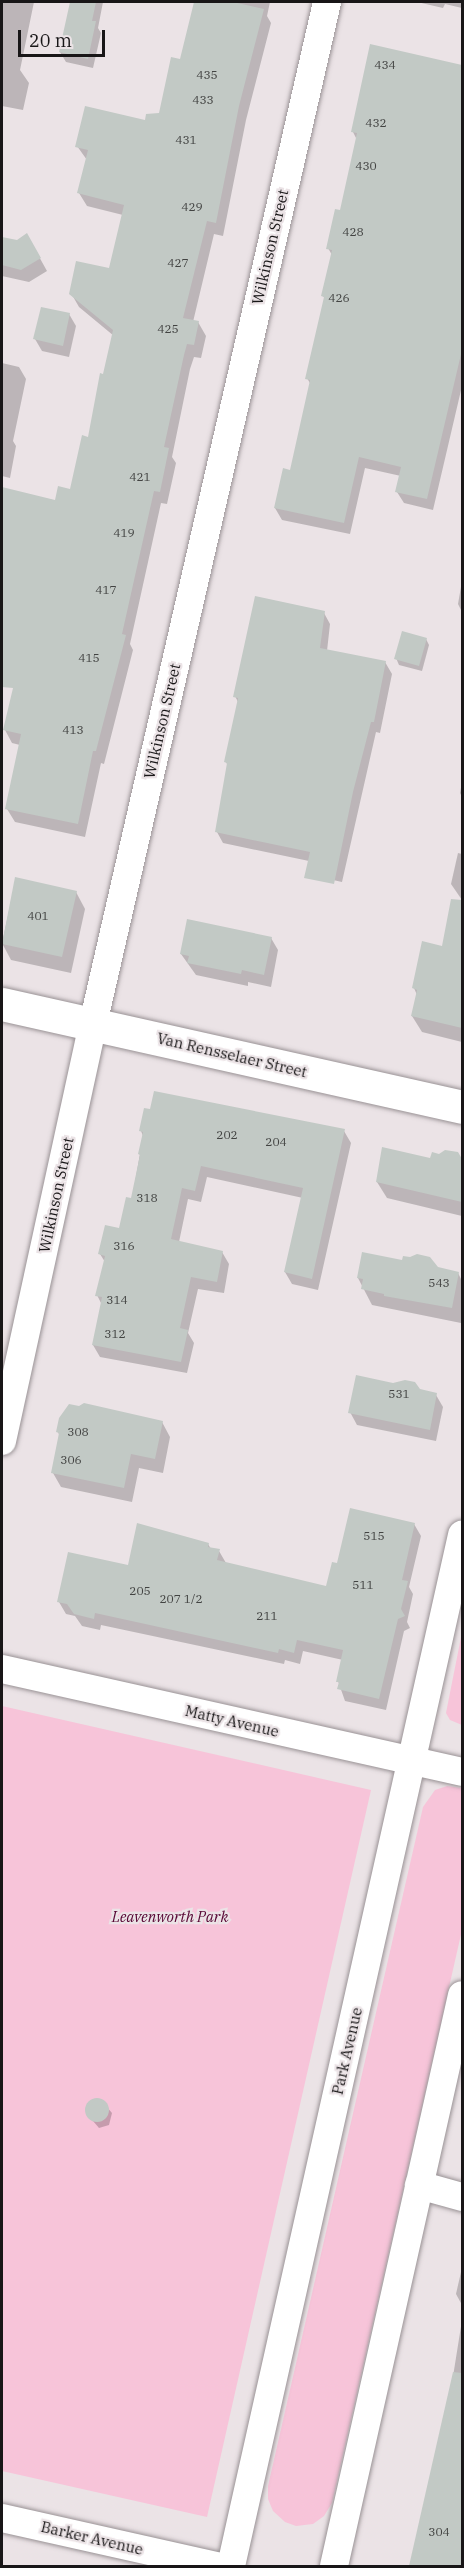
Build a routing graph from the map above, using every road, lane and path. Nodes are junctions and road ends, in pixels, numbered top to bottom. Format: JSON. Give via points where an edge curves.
{"nodes":[{"id":1,"x":327,"y":2,"type":"edge"},
{"id":2,"x":2,"y":1004,"type":"edge"},
{"id":3,"x":93,"y":1024,"type":"junction"},
{"id":4,"x":462,"y":1107,"type":"edge"},
{"id":5,"x":2,"y":1441,"type":"edge"},
{"id":6,"x":462,"y":1535,"type":"edge"},
{"id":7,"x":2,"y":1669,"type":"edge"},
{"id":8,"x":411,"y":1761,"type":"junction"},
{"id":9,"x":462,"y":1772,"type":"edge"},
{"id":10,"x":462,"y":1995,"type":"edge"},
{"id":11,"x":419,"y":2185,"type":"junction"},
{"id":12,"x":462,"y":2196,"type":"edge"},
{"id":13,"x":2,"y":2518,"type":"edge"},
{"id":14,"x":217,"y":2566,"type":"edge"},
{"id":15,"x":231,"y":2566,"type":"edge"},
{"id":16,"x":334,"y":2566,"type":"edge"}],
"edges":[{"from":1,"to":3,"type":"street","name":"Wilkinson Street"},
{"from":2,"to":3,"type":"street","name":"Van Rensselaer Street"},
{"from":3,"to":4,"type":"street","name":"Van Rensselaer Street"},
{"from":3,"to":5,"type":"street","name":"Wilkinson Street"},
{"from":6,"to":8,"type":"street","name":"Park Avenue"},
{"from":7,"to":8,"type":"street","name":"Matty Avenue"},
{"from":8,"to":9,"type":"street","name":"Matty Avenue"},
{"from":8,"to":15,"type":"street","name":"Park Avenue"},
{"from":10,"to":11,"type":"street"},
{"from":11,"to":12,"type":"street"},
{"from":11,"to":16,"type":"street"},
{"from":13,"to":14,"type":"street","name":"Barker Avenue"}]}
